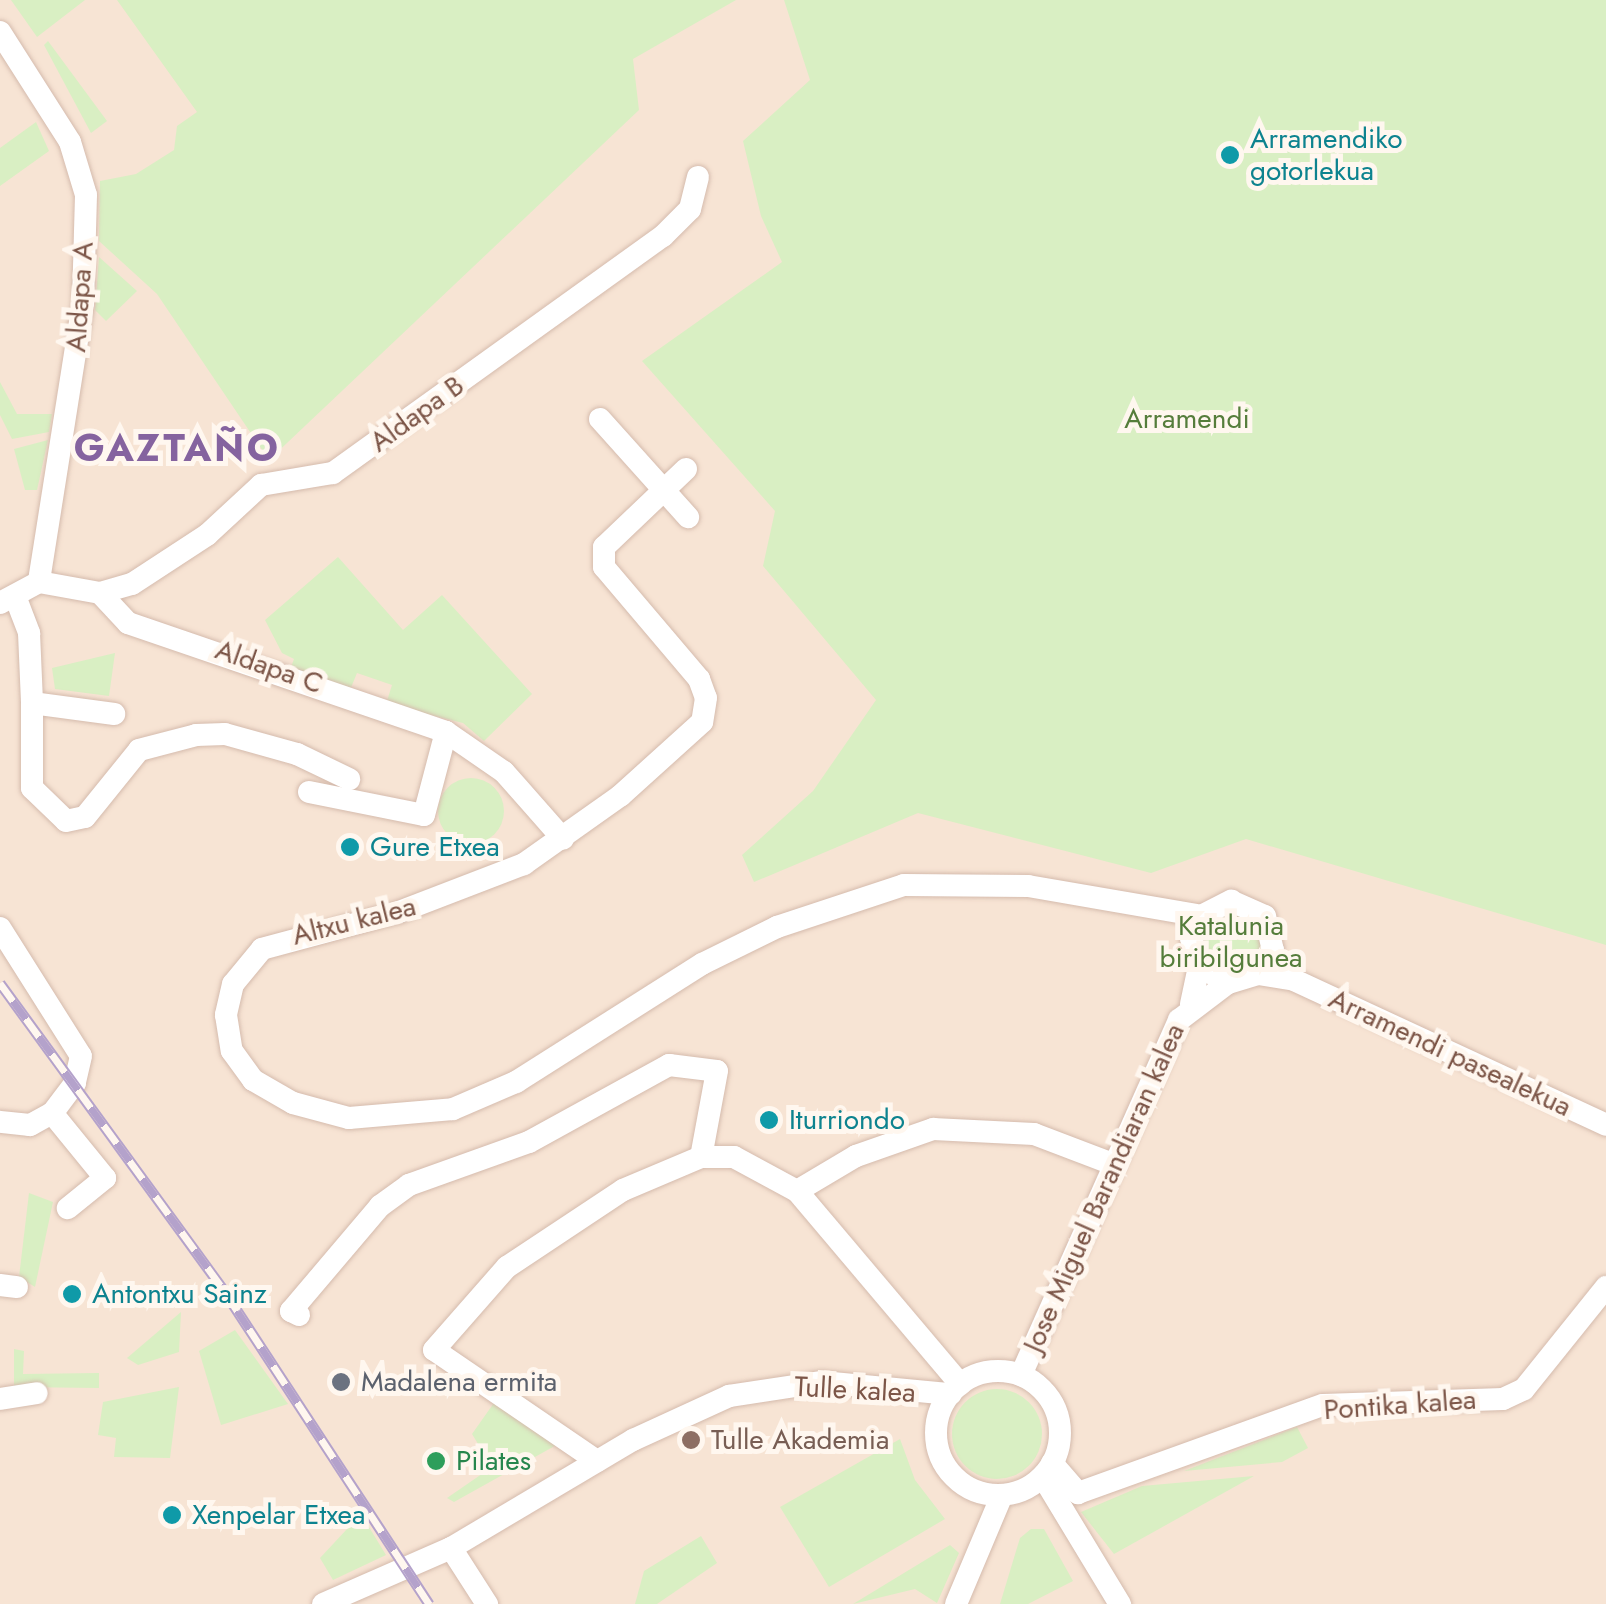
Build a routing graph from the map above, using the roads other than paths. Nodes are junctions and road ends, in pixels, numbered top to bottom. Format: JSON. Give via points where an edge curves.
{"nodes":[{"id":1,"x":0,"y":32,"type":"edge"},
{"id":2,"x":698,"y":177,"type":"dead end"},
{"id":3,"x":600,"y":420,"type":"dead end"},
{"id":4,"x":686,"y":469,"type":"dead end"},
{"id":5,"x":664,"y":490,"type":"junction"},
{"id":6,"x":688,"y":517,"type":"dead end"},
{"id":7,"x":49,"y":584,"type":"junction"},
{"id":8,"x":100,"y":593,"type":"junction"},
{"id":9,"x":7,"y":599,"type":"edge"},
{"id":10,"x":32,"y":703,"type":"junction"},
{"id":11,"x":114,"y":714,"type":"dead end"},
{"id":12,"x":446,"y":732,"type":"junction"},
{"id":13,"x":349,"y":779,"type":"dead end"},
{"id":14,"x":309,"y":792,"type":"dead end"},
{"id":15,"x":563,"y":839,"type":"junction"},
{"id":16,"x":1153,"y":912,"type":"junction"},
{"id":17,"x":1200,"y":916,"type":"junction"},
{"id":18,"x":0,"y":928,"type":"edge"},
{"id":19,"x":1273,"y":950,"type":"junction"},
{"id":20,"x":1196,"y":959,"type":"junction"},
{"id":21,"x":1258,"y":974,"type":"junction"},
{"id":22,"x":1294,"y":980,"type":"junction"},
{"id":23,"x":1228,"y":983,"type":"junction"},
{"id":24,"x":1191,"y":1004,"type":"junction"},
{"id":25,"x":52,"y":1114,"type":"junction"},
{"id":26,"x":0,"y":1122,"type":"edge"},
{"id":27,"x":1606,"y":1125,"type":"edge"},
{"id":28,"x":701,"y":1157,"type":"junction"},
{"id":29,"x":1112,"y":1164,"type":"junction"},
{"id":30,"x":797,"y":1191,"type":"junction"},
{"id":31,"x":68,"y":1208,"type":"dead end"},
{"id":32,"x":1606,"y":1286,"type":"edge"},
{"id":33,"x":298,"y":1315,"type":"dead end"},
{"id":34,"x":1021,"y":1374,"type":"junction"},
{"id":35,"x":955,"y":1389,"type":"junction"},
{"id":36,"x":37,"y":1393,"type":"dead end"},
{"id":37,"x":0,"y":1399,"type":"edge"},
{"id":38,"x":597,"y":1461,"type":"junction"},
{"id":39,"x":1048,"y":1470,"type":"junction"},
{"id":40,"x":1002,"y":1496,"type":"junction"},
{"id":41,"x":451,"y":1548,"type":"junction"},
{"id":42,"x":374,"y":1594,"type":"edge"},
{"id":43,"x":322,"y":1604,"type":"edge"},
{"id":44,"x":487,"y":1604,"type":"edge"},
{"id":45,"x":956,"y":1604,"type":"edge"},
{"id":46,"x":1120,"y":1604,"type":"edge"}],
"edges":[{"from":1,"to":7,"type":"street","name":"Aldapa A","via":[[79,164],[83,303]]},
{"from":2,"to":8,"type":"street","name":"Aldapa B","via":[[690,208],[662,236],[333,473],[262,485],[164,567]]},
{"from":3,"to":5,"type":"street"},
{"from":4,"to":5,"type":"street","name":"Altxu kalea"},
{"from":5,"to":6,"type":"street"},
{"from":5,"to":15,"type":"street","name":"Altxu kalea","via":[[604,547],[604,566],[699,679],[702,722]]},
{"from":7,"to":8,"type":"street"},
{"from":7,"to":9,"type":"street"},
{"from":8,"to":12,"type":"street","name":"Aldapa C","via":[[128,623]]},
{"from":9,"to":10,"type":"street","via":[[29,633]]},
{"from":10,"to":11,"type":"street"},
{"from":10,"to":13,"type":"street","via":[[32,788],[66,821],[84,817],[138,750],[196,734],[225,734],[297,754]]},
{"from":12,"to":14,"type":"street","via":[[424,815]]},
{"from":12,"to":15,"type":"street","name":"Aldapa C","via":[[504,772]]},
{"from":15,"to":16,"type":"street","name":"Altxu kalea","via":[[476,886],[262,949],[233,984],[226,1016],[232,1051],[253,1080],[293,1103],[349,1118],[398,1118],[453,1109],[516,1082],[702,964],[776,927],[904,886],[1028,886]]},
{"from":16,"to":17,"type":"street"},
{"from":16,"to":20,"type":"street"},
{"from":17,"to":19,"type":"street","via":[[1223,902],[1253,906],[1265,916]]},
{"from":17,"to":20,"type":"street"},
{"from":18,"to":25,"type":"street","via":[[79,1043],[80,1069]]},
{"from":19,"to":21,"type":"street"},
{"from":19,"to":22,"type":"street","name":"Arramendi pasealekua"},
{"from":20,"to":23,"type":"street"},
{"from":20,"to":24,"type":"street"},
{"from":21,"to":22,"type":"street","name":"Arramendi pasealekua"},
{"from":21,"to":23,"type":"street"},
{"from":22,"to":27,"type":"street","name":"Arramendi pasealekua"},
{"from":23,"to":24,"type":"street"},
{"from":24,"to":29,"type":"street","name":"Jose Miguel Barandiaran kalea"},
{"from":25,"to":26,"type":"street","via":[[30,1125]]},
{"from":25,"to":31,"type":"street","via":[[105,1178]]},
{"from":28,"to":30,"type":"street","via":[[734,1157]]},
{"from":28,"to":33,"type":"street","via":[[717,1071],[669,1065],[529,1142],[409,1185],[380,1206],[291,1311]]},
{"from":28,"to":38,"type":"street","via":[[623,1190],[507,1268],[434,1350]]},
{"from":29,"to":30,"type":"street","via":[[1034,1134],[933,1129],[856,1156]]},
{"from":29,"to":34,"type":"street","name":"Jose Miguel Barandiaran kalea"},
{"from":30,"to":35,"type":"street"},
{"from":32,"to":39,"type":"street","name":"Pontika kalea","via":[[1524,1388],[1503,1399],[1322,1406],[1078,1493]]},
{"from":34,"to":35,"type":"street","via":[[981,1372]]},
{"from":34,"to":39,"type":"street","via":[[1056,1409],[1061,1437]]},
{"from":35,"to":38,"type":"street","name":"Tulle kalea","via":[[775,1386],[680,1414]]},
{"from":35,"to":40,"type":"street","via":[[936,1424],[943,1462],[965,1486]]},
{"from":36,"to":37,"type":"street"},
{"from":38,"to":41,"type":"street","name":"Tulle kalea"},
{"from":39,"to":40,"type":"street"},
{"from":39,"to":46,"type":"street"},
{"from":40,"to":45,"type":"street"},
{"from":41,"to":42,"type":"street","name":"Tulle kalea"},
{"from":41,"to":44,"type":"street"},
{"from":42,"to":43,"type":"street","name":"Tulle kalea"}]}
